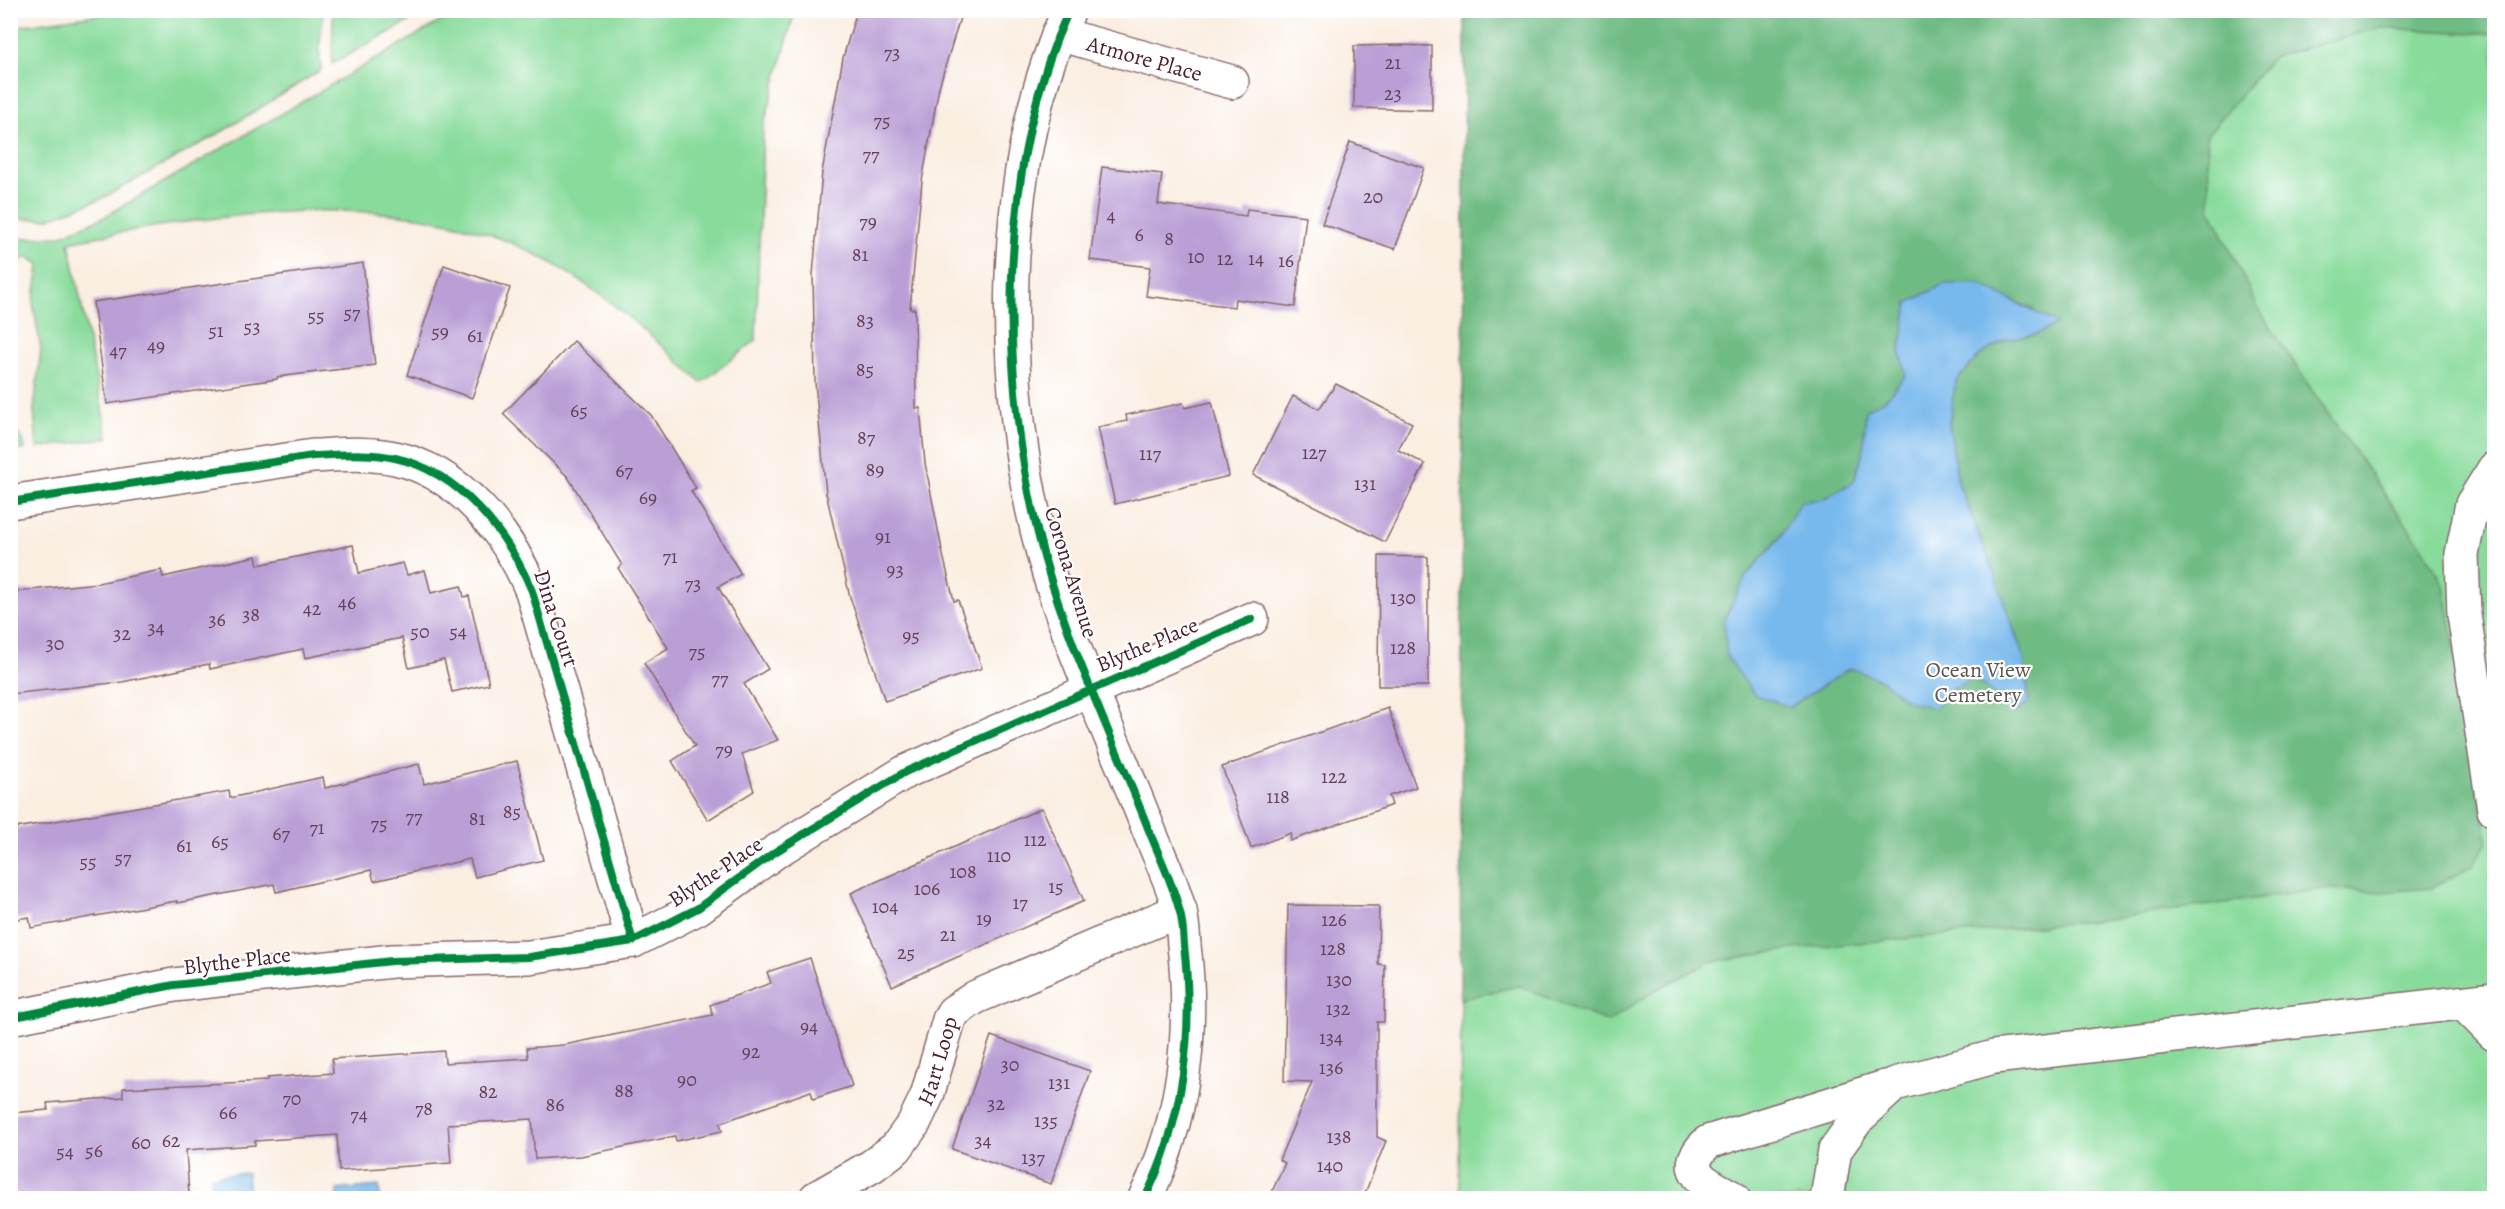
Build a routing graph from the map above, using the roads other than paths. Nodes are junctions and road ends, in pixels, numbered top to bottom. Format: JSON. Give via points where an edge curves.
{"nodes":[{"id":1,"x":1064,"y":22,"type":"edge"},
{"id":2,"x":1232,"y":82,"type":"dead end"},
{"id":3,"x":2494,"y":469,"type":"edge"},
{"id":4,"x":10,"y":502,"type":"edge"},
{"id":5,"x":1252,"y":619,"type":"dead end"},
{"id":6,"x":1092,"y":688,"type":"junction"},
{"id":7,"x":2494,"y":810,"type":"edge"},
{"id":8,"x":1180,"y":910,"type":"junction"},
{"id":9,"x":633,"y":941,"type":"junction"},
{"id":10,"x":2494,"y":999,"type":"edge"},
{"id":11,"x":2463,"y":1003,"type":"junction"},
{"id":12,"x":10,"y":1018,"type":"edge"},
{"id":13,"x":2494,"y":1034,"type":"edge"},
{"id":14,"x":1895,"y":1084,"type":"junction"},
{"id":15,"x":816,"y":1198,"type":"edge"},
{"id":16,"x":1145,"y":1198,"type":"edge"},
{"id":17,"x":1733,"y":1198,"type":"edge"},
{"id":18,"x":1827,"y":1198,"type":"edge"}],
"edges":[{"from":1,"to":2,"type":"street","name":"Atmore Place"},
{"from":1,"to":6,"type":"street","name":"Corona Avenue","via":[[1035,110],[1020,190],[1012,290],[1014,378],[1023,466],[1044,557]]},
{"from":3,"to":7,"type":"street","via":[[2472,504],[2462,554],[2464,615]]},
{"from":4,"to":9,"type":"street","name":"Dina Court","via":[[313,456],[395,458],[430,471],[499,530],[520,562],[532,591]]},
{"from":5,"to":6,"type":"street","name":"Blythe Place"},
{"from":6,"to":8,"type":"street","name":"Corona Avenue"},
{"from":6,"to":9,"type":"street","name":"Blythe Place","via":[[905,772],[775,852],[698,908]]},
{"from":8,"to":15,"type":"street","name":"Hart Loop","via":[[976,997],[953,1012],[927,1096],[896,1148]]},
{"from":8,"to":16,"type":"street","name":"Corona Avenue","via":[[1189,988],[1186,1058],[1173,1122]]},
{"from":9,"to":12,"type":"street","name":"Blythe Place","via":[[529,957],[392,961],[174,985]]},
{"from":10,"to":11,"type":"street"},
{"from":11,"to":13,"type":"street"},
{"from":11,"to":14,"type":"street","via":[[1994,1057]]},
{"from":14,"to":17,"type":"street","via":[[1708,1142],[1694,1160],[1694,1169],[1699,1178]]},
{"from":14,"to":18,"type":"street","via":[[1858,1118],[1835,1150]]}]}
